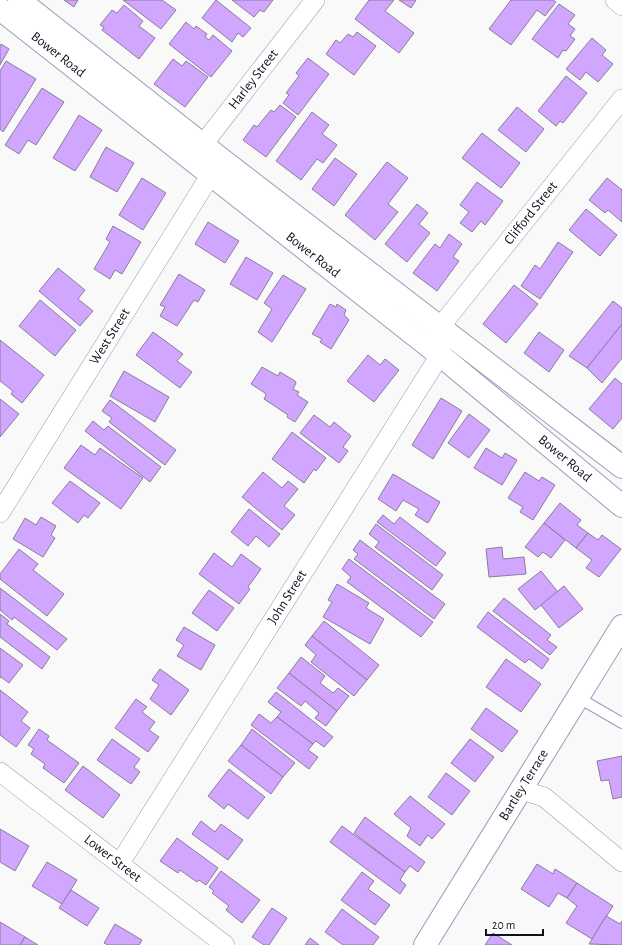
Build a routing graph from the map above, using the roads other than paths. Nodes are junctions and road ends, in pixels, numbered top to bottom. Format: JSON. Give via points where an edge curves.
{"nodes":[{"id":1,"x":19,"y":0,"type":"edge"},
{"id":2,"x":315,"y":0,"type":"edge"},
{"id":3,"x":616,"y":0,"type":"edge"},
{"id":4,"x":622,"y":6,"type":"edge"},
{"id":5,"x":0,"y":9,"type":"edge"},
{"id":6,"x":622,"y":99,"type":"edge"},
{"id":7,"x":198,"y":152,"type":"junction"},
{"id":8,"x":216,"y":167,"type":"junction"},
{"id":9,"x":440,"y":327,"type":"junction"},
{"id":10,"x":440,"y":355,"type":"junction"},
{"id":11,"x":622,"y":467,"type":"edge"},
{"id":12,"x":622,"y":506,"type":"edge"},
{"id":13,"x":0,"y":513,"type":"edge"},
{"id":14,"x":621,"y":628,"type":"edge"},
{"id":15,"x":579,"y":698,"type":"junction"},
{"id":16,"x":622,"y":723,"type":"edge"},
{"id":17,"x":0,"y":772,"type":"edge"},
{"id":18,"x":522,"y":790,"type":"junction"},
{"id":19,"x":622,"y":862,"type":"edge"},
{"id":20,"x":120,"y":863,"type":"junction"},
{"id":21,"x":225,"y":945,"type":"edge"},
{"id":22,"x":425,"y":945,"type":"edge"}],
"edges":[{"from":1,"to":7,"type":"main road","name":"Bower Road"},
{"from":2,"to":7,"type":"street","name":"Harley Street"},
{"from":3,"to":4,"type":"street"},
{"from":5,"to":7,"type":"main road","name":"Bower Road"},
{"from":6,"to":9,"type":"street","name":"Clifford Street"},
{"from":7,"to":8,"type":"main road","name":"Bower Road"},
{"from":8,"to":9,"type":"main road","name":"Bower Road"},
{"from":8,"to":10,"type":"main road","name":"Bower Road"},
{"from":8,"to":13,"type":"street","name":"West Street"},
{"from":9,"to":10,"type":"street"},
{"from":9,"to":11,"type":"main road","name":"Bower Road"},
{"from":10,"to":12,"type":"main road","name":"Bower Road"},
{"from":10,"to":20,"type":"street","name":"John Street"},
{"from":14,"to":15,"type":"main road","name":"Bartley Terrace"},
{"from":15,"to":16,"type":"lane"},
{"from":15,"to":18,"type":"main road","name":"Bartley Terrace"},
{"from":17,"to":20,"type":"street","name":"Lower Street"},
{"from":18,"to":19,"type":"street","via":[[544,798]]},
{"from":18,"to":22,"type":"main road","name":"Bartley Terrace"},
{"from":20,"to":21,"type":"street","name":"Lower Street"}]}
